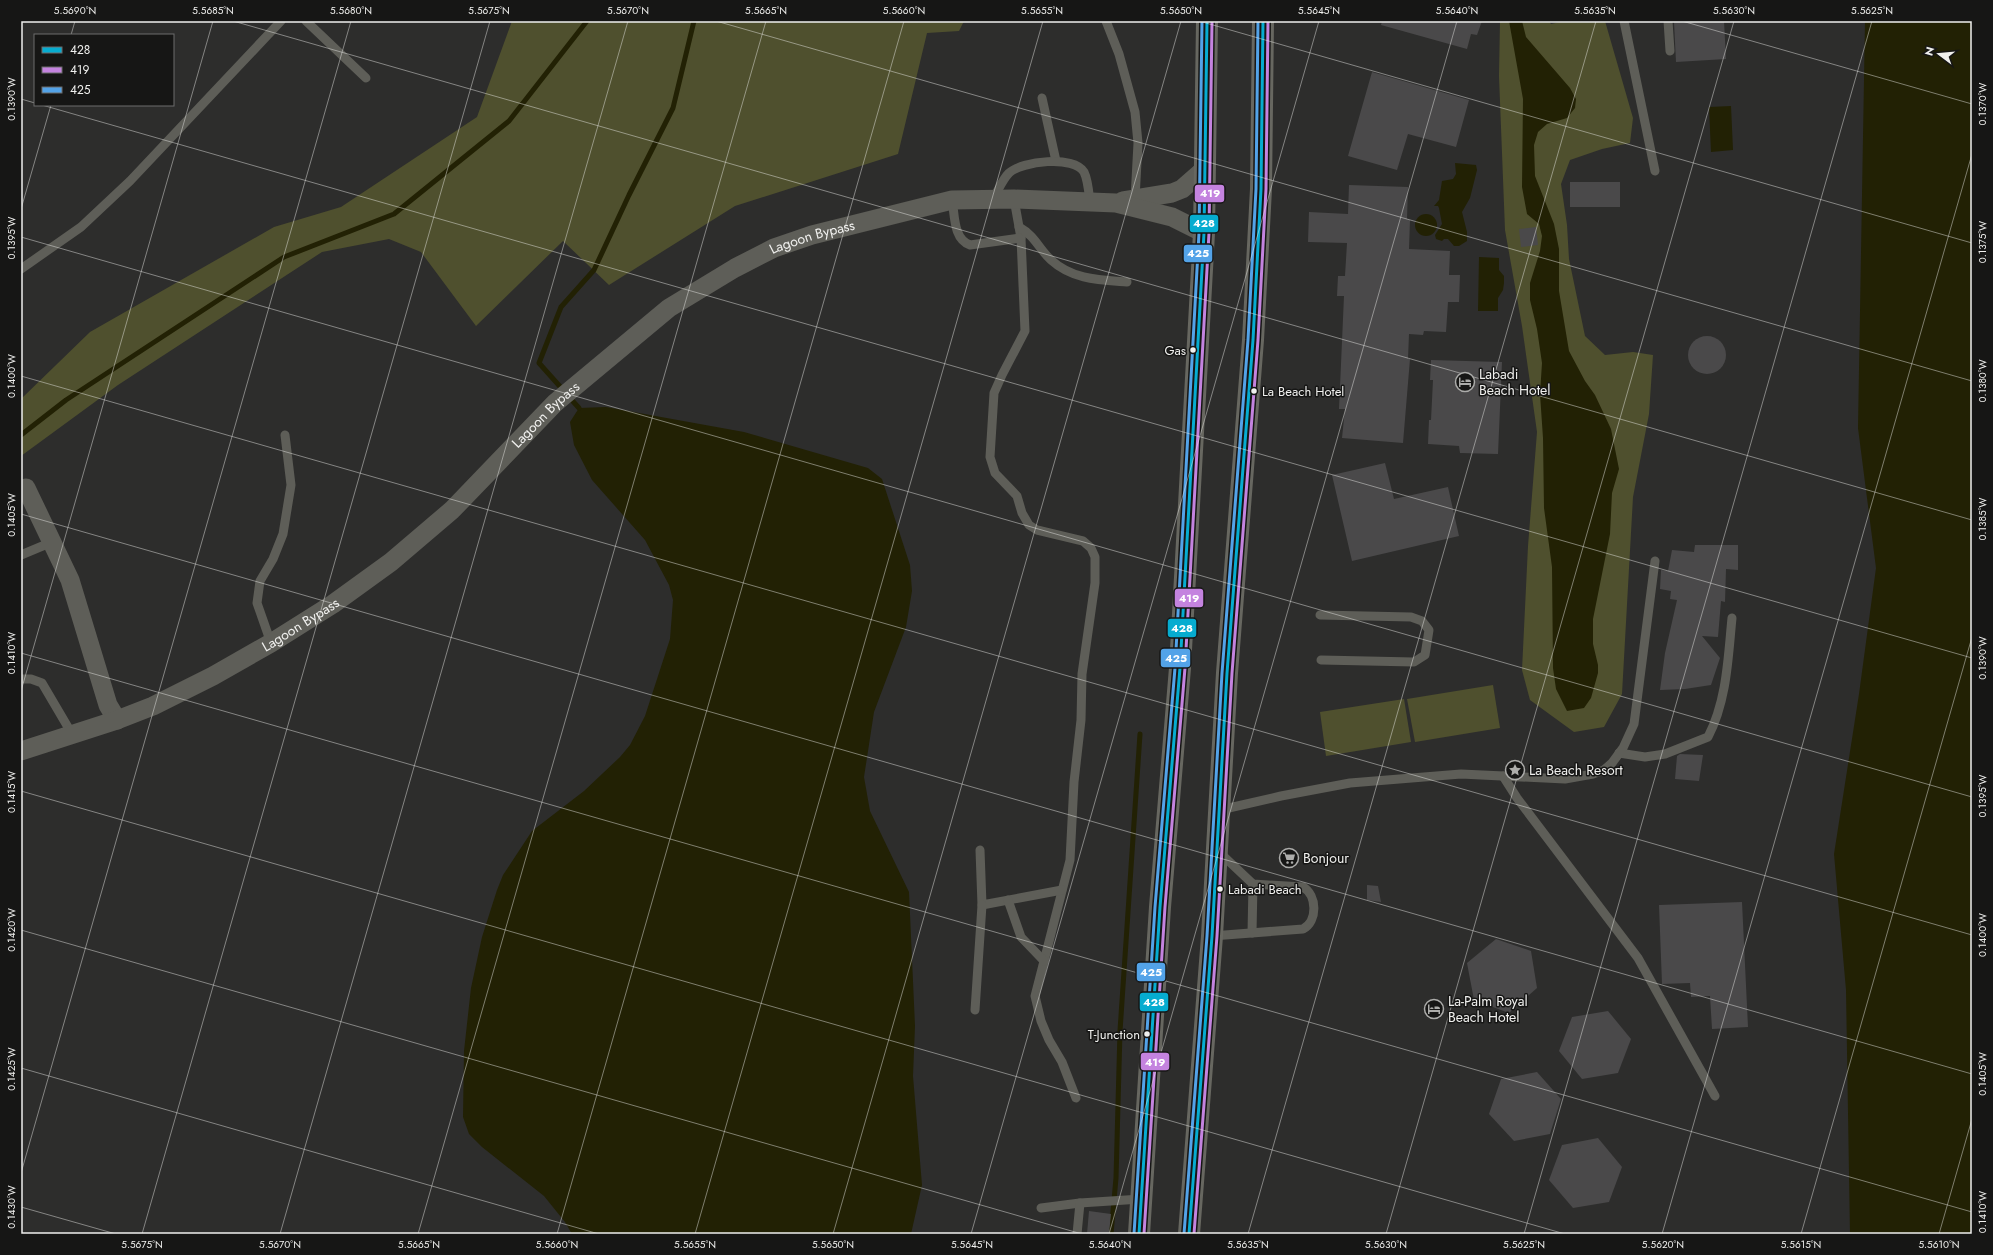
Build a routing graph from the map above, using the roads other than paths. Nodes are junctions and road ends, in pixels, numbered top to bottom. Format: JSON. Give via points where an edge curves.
{"nodes":[{"id":1,"x":281,"y":21,"type":"edge"},
{"id":2,"x":306,"y":21,"type":"edge"},
{"id":3,"x":1106,"y":21,"type":"edge"},
{"id":4,"x":1207,"y":21,"type":"edge"},
{"id":5,"x":1263,"y":21,"type":"edge"},
{"id":6,"x":1624,"y":21,"type":"edge"},
{"id":7,"x":1668,"y":21,"type":"edge"},
{"id":8,"x":1670,"y":51,"type":"dead end"},
{"id":9,"x":366,"y":78,"type":"dead end"},
{"id":10,"x":1042,"y":98,"type":"dead end"},
{"id":11,"x":1056,"y":161,"type":"junction"},
{"id":12,"x":1206,"y":168,"type":"junction"},
{"id":13,"x":1655,"y":171,"type":"dead end"},
{"id":14,"x":1135,"y":198,"type":"junction"},
{"id":15,"x":1014,"y":199,"type":"junction"},
{"id":16,"x":952,"y":200,"type":"junction"},
{"id":17,"x":993,"y":200,"type":"junction"},
{"id":18,"x":1090,"y":202,"type":"junction"},
{"id":19,"x":1116,"y":203,"type":"junction"},
{"id":20,"x":1019,"y":227,"type":"junction"},
{"id":21,"x":1204,"y":233,"type":"junction"},
{"id":22,"x":1021,"y":238,"type":"junction"},
{"id":23,"x":22,"y":265,"type":"edge"},
{"id":24,"x":1128,"y":282,"type":"dead end"},
{"id":25,"x":285,"y":435,"type":"dead end"},
{"id":26,"x":26,"y":488,"type":"dead end"},
{"id":27,"x":52,"y":542,"type":"junction"},
{"id":28,"x":21,"y":555,"type":"edge"},
{"id":29,"x":1655,"y":561,"type":"dead end"},
{"id":30,"x":1320,"y":615,"type":"dead end"},
{"id":31,"x":1732,"y":618,"type":"dead end"},
{"id":32,"x":271,"y":643,"type":"junction"},
{"id":33,"x":1321,"y":660,"type":"dead end"},
{"id":34,"x":21,"y":679,"type":"edge"},
{"id":35,"x":117,"y":720,"type":"junction"},
{"id":36,"x":72,"y":734,"type":"junction"},
{"id":37,"x":21,"y":750,"type":"edge"},
{"id":38,"x":1620,"y":753,"type":"junction"},
{"id":39,"x":1503,"y":776,"type":"junction"},
{"id":40,"x":1220,"y":810,"type":"junction"},
{"id":41,"x":980,"y":850,"type":"dead end"},
{"id":42,"x":1217,"y":850,"type":"junction"},
{"id":43,"x":1253,"y":884,"type":"junction"},
{"id":44,"x":1062,"y":890,"type":"junction"},
{"id":45,"x":1008,"y":900,"type":"junction"},
{"id":46,"x":982,"y":905,"type":"junction"},
{"id":47,"x":1252,"y":933,"type":"junction"},
{"id":48,"x":1212,"y":936,"type":"junction"},
{"id":49,"x":1044,"y":961,"type":"junction"},
{"id":50,"x":975,"y":1010,"type":"dead end"},
{"id":51,"x":1714,"y":1096,"type":"dead end"},
{"id":52,"x":1076,"y":1098,"type":"dead end"},
{"id":53,"x":1131,"y":1200,"type":"junction"},
{"id":54,"x":1080,"y":1203,"type":"junction"},
{"id":55,"x":1042,"y":1208,"type":"dead end"},
{"id":56,"x":1077,"y":1234,"type":"edge"},
{"id":57,"x":1138,"y":1234,"type":"edge"},
{"id":58,"x":1189,"y":1234,"type":"edge"}],
"edges":[{"from":1,"to":23,"type":"lane","via":[[130,182],[81,227]]},
{"from":2,"to":9,"type":"lane"},
{"from":3,"to":14,"type":"lane","via":[[1119,54],[1136,112],[1138,143]]},
{"from":4,"to":12,"type":"main road"},
{"from":5,"to":40,"type":"main road","via":[[1261,189],[1246,438],[1227,673]]},
{"from":6,"to":13,"type":"lane"},
{"from":7,"to":8,"type":"lane"},
{"from":10,"to":11,"type":"lane"},
{"from":11,"to":17,"type":"lane","via":[[1026,165],[1010,172]]},
{"from":11,"to":18,"type":"lane","via":[[1075,165],[1084,172]]},
{"from":12,"to":14,"type":"street","name":"Lagoon Bypass","via":[[1177,191]]},
{"from":12,"to":21,"type":"main road"},
{"from":14,"to":19,"type":"street","name":"Lagoon Bypass"},
{"from":15,"to":17,"type":"street","name":"Lagoon Bypass"},
{"from":15,"to":18,"type":"street","name":"Lagoon Bypass"},
{"from":15,"to":20,"type":"lane"},
{"from":16,"to":17,"type":"street","name":"Lagoon Bypass"},
{"from":16,"to":22,"type":"lane","via":[[958,234],[962,242],[970,245]]},
{"from":16,"to":32,"type":"street","name":"Lagoon Bypass","via":[[812,235],[774,248],[669,308],[555,403],[452,510],[391,562],[333,604]]},
{"from":18,"to":19,"type":"street","name":"Lagoon Bypass"},
{"from":19,"to":21,"type":"street","name":"Lagoon Bypass","via":[[1172,217]]},
{"from":20,"to":22,"type":"lane"},
{"from":20,"to":24,"type":"lane","via":[[1031,235],[1052,261],[1080,277]]},
{"from":21,"to":53,"type":"main road","via":[[1180,668],[1160,907]]},
{"from":22,"to":44,"type":"lane","via":[[1026,332],[1002,374],[994,394],[990,457],[995,473],[1017,496],[1029,525],[1037,530],[1083,541],[1091,548],[1095,557],[1095,583],[1082,674],[1070,860]]},
{"from":25,"to":32,"type":"lane","via":[[291,485],[288,506],[283,534],[273,559],[260,581],[257,603]]},
{"from":26,"to":27,"type":"street"},
{"from":27,"to":28,"type":"lane"},
{"from":27,"to":35,"type":"street","via":[[70,580],[108,706]]},
{"from":29,"to":38,"type":"lane","via":[[1634,724],[1630,737]]},
{"from":30,"to":33,"type":"lane","via":[[1411,617],[1422,621],[1429,630],[1425,655],[1414,662]]},
{"from":31,"to":38,"type":"lane","via":[[1723,696],[1717,720],[1708,737],[1665,754],[1645,757]]},
{"from":32,"to":35,"type":"street","name":"Lagoon Bypass","via":[[207,679],[153,706]]},
{"from":34,"to":36,"type":"lane","via":[[42,683]]},
{"from":35,"to":36,"type":"street","name":"Lagoon Bypass"},
{"from":36,"to":37,"type":"street","name":"Lagoon Bypass"},
{"from":38,"to":39,"type":"lane","via":[[1604,770],[1593,774],[1565,779]]},
{"from":39,"to":40,"type":"lane","via":[[1461,774],[1350,783]]},
{"from":39,"to":51,"type":"lane","via":[[1638,958]]},
{"from":40,"to":42,"type":"main road"},
{"from":41,"to":46,"type":"lane"},
{"from":42,"to":43,"type":"lane"},
{"from":42,"to":48,"type":"main road"},
{"from":43,"to":47,"type":"lane"},
{"from":43,"to":47,"type":"lane","via":[[1303,887],[1310,891],[1312,897],[1313,917],[1310,925],[1303,929]]},
{"from":44,"to":45,"type":"lane"},
{"from":44,"to":49,"type":"lane"},
{"from":45,"to":46,"type":"lane"},
{"from":45,"to":49,"type":"lane","via":[[1021,937]]},
{"from":46,"to":50,"type":"lane"},
{"from":47,"to":48,"type":"lane"},
{"from":48,"to":58,"type":"main road"},
{"from":49,"to":52,"type":"lane","via":[[1035,996],[1041,1021],[1062,1062]]},
{"from":53,"to":54,"type":"lane"},
{"from":53,"to":57,"type":"main road"},
{"from":54,"to":55,"type":"lane"},
{"from":54,"to":56,"type":"lane"}]}
